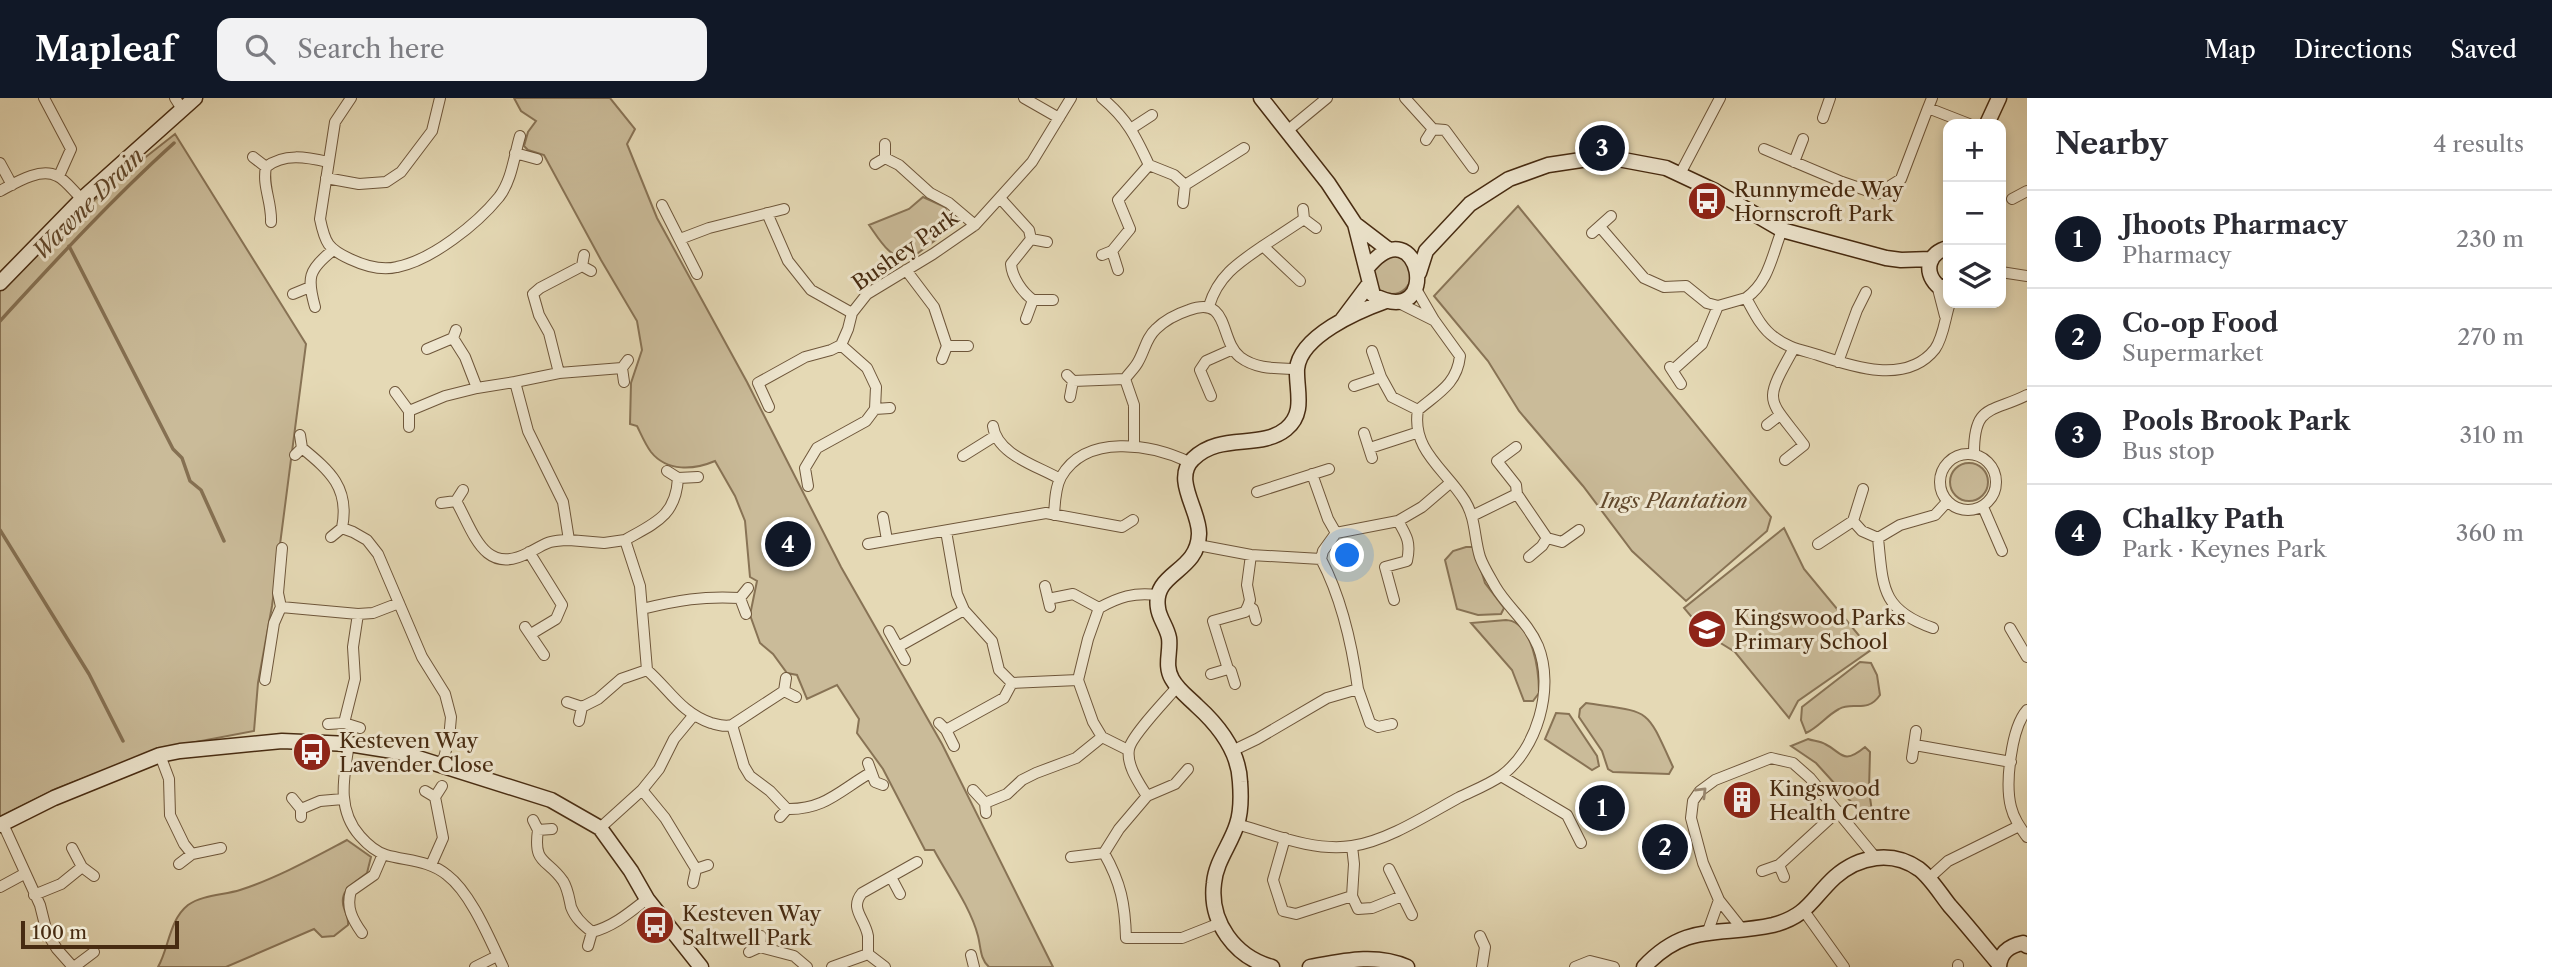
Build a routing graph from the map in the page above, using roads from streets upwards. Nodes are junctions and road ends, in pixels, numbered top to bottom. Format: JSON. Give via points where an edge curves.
{"nodes":[{"id":1,"x":44,"y":98,"type":"edge"},
{"id":2,"x":195,"y":98,"type":"edge"},
{"id":3,"x":351,"y":98,"type":"edge"},
{"id":4,"x":440,"y":98,"type":"edge"},
{"id":5,"x":1024,"y":98,"type":"edge"},
{"id":6,"x":1071,"y":98,"type":"edge"},
{"id":7,"x":1102,"y":98,"type":"edge"},
{"id":8,"x":1261,"y":98,"type":"edge"},
{"id":9,"x":1327,"y":98,"type":"edge"},
{"id":10,"x":1405,"y":98,"type":"edge"},
{"id":11,"x":1720,"y":98,"type":"edge"},
{"id":12,"x":1830,"y":98,"type":"edge"},
{"id":13,"x":1999,"y":98,"type":"edge"},
{"id":14,"x":178,"y":103,"type":"edge"},
{"id":15,"x":1930,"y":103,"type":"edge"},
{"id":16,"x":1152,"y":116,"type":"dead end"},
{"id":17,"x":1059,"y":118,"type":"junction"},
{"id":18,"x":1823,"y":118,"type":"dead end"},
{"id":19,"x":1960,"y":119,"type":"edge"},
{"id":20,"x":1989,"y":119,"type":"edge"},
{"id":21,"x":1132,"y":128,"type":"junction"},
{"id":22,"x":1433,"y":129,"type":"junction"},
{"id":23,"x":1287,"y":131,"type":"junction"},
{"id":24,"x":520,"y":135,"type":"dead end"},
{"id":25,"x":1803,"y":139,"type":"dead end"},
{"id":26,"x":1426,"y":140,"type":"dead end"},
{"id":27,"x":885,"y":144,"type":"dead end"},
{"id":28,"x":1244,"y":148,"type":"dead end"},
{"id":29,"x":1764,"y":149,"type":"dead end"},
{"id":30,"x":515,"y":153,"type":"junction"},
{"id":31,"x":253,"y":157,"type":"dead end"},
{"id":32,"x":885,"y":158,"type":"junction"},
{"id":33,"x":537,"y":159,"type":"dead end"},
{"id":34,"x":328,"y":162,"type":"junction"},
{"id":35,"x":1794,"y":162,"type":"junction"},
{"id":36,"x":0,"y":163,"type":"edge"},
{"id":37,"x":875,"y":164,"type":"dead end"},
{"id":38,"x":1149,"y":165,"type":"junction"},
{"id":39,"x":266,"y":167,"type":"junction"},
{"id":40,"x":1473,"y":168,"type":"dead end"},
{"id":41,"x":1680,"y":174,"type":"junction"},
{"id":42,"x":59,"y":176,"type":"junction"},
{"id":43,"x":326,"y":178,"type":"junction"},
{"id":44,"x":12,"y":185,"type":"junction"},
{"id":45,"x":1185,"y":185,"type":"junction"},
{"id":46,"x":0,"y":191,"type":"edge"},
{"id":47,"x":2027,"y":191,"type":"edge"},
{"id":48,"x":1000,"y":198,"type":"junction"},
{"id":49,"x":82,"y":199,"type":"junction"},
{"id":50,"x":2012,"y":199,"type":"dead end"},
{"id":51,"x":1183,"y":203,"type":"dead end"},
{"id":52,"x":662,"y":205,"type":"dead end"},
{"id":53,"x":784,"y":209,"type":"dead end"},
{"id":54,"x":767,"y":213,"type":"junction"},
{"id":55,"x":1611,"y":216,"type":"dead end"},
{"id":56,"x":271,"y":222,"type":"dead end"},
{"id":57,"x":1355,"y":224,"type":"junction"},
{"id":58,"x":975,"y":225,"type":"junction"},
{"id":59,"x":1316,"y":228,"type":"dead end"},
{"id":60,"x":1782,"y":230,"type":"junction"},
{"id":61,"x":1442,"y":232,"type":"junction"},
{"id":62,"x":680,"y":239,"type":"junction"},
{"id":63,"x":1031,"y":239,"type":"junction"},
{"id":64,"x":1047,"y":242,"type":"dead end"},
{"id":65,"x":1263,"y":246,"type":"junction"},
{"id":66,"x":331,"y":251,"type":"junction"},
{"id":67,"x":1396,"y":251,"type":"junction"},
{"id":68,"x":1940,"y":252,"type":"edge"},
{"id":69,"x":584,"y":255,"type":"dead end"},
{"id":70,"x":1901,"y":260,"type":"junction"},
{"id":71,"x":1367,"y":268,"type":"junction"},
{"id":72,"x":906,"y":270,"type":"junction"},
{"id":73,"x":1118,"y":270,"type":"dead end"},
{"id":74,"x":1419,"y":273,"type":"junction"},
{"id":75,"x":2006,"y":273,"type":"edge"},
{"id":76,"x":697,"y":274,"type":"dead end"},
{"id":77,"x":2027,"y":276,"type":"edge"},
{"id":78,"x":1300,"y":281,"type":"dead end"},
{"id":79,"x":0,"y":283,"type":"edge"},
{"id":80,"x":1369,"y":284,"type":"junction"},
{"id":81,"x":1939,"y":284,"type":"edge"},
{"id":82,"x":310,"y":287,"type":"junction"},
{"id":83,"x":1416,"y":289,"type":"junction"},
{"id":84,"x":1866,"y":292,"type":"dead end"},
{"id":85,"x":293,"y":293,"type":"dead end"},
{"id":86,"x":1746,"y":298,"type":"junction"},
{"id":87,"x":1033,"y":300,"type":"junction"},
{"id":88,"x":1053,"y":300,"type":"dead end"},
{"id":89,"x":1391,"y":301,"type":"junction"},
{"id":90,"x":1209,"y":306,"type":"junction"},
{"id":91,"x":1718,"y":306,"type":"junction"},
{"id":92,"x":315,"y":307,"type":"dead end"},
{"id":93,"x":1948,"y":308,"type":"edge"},
{"id":94,"x":852,"y":313,"type":"junction"},
{"id":95,"x":1945,"y":317,"type":"junction"},
{"id":96,"x":1026,"y":319,"type":"dead end"},
{"id":97,"x":1434,"y":320,"type":"junction"},
{"id":98,"x":1341,"y":321,"type":"junction"},
{"id":99,"x":841,"y":345,"type":"junction"},
{"id":100,"x":947,"y":346,"type":"junction"},
{"id":101,"x":968,"y":346,"type":"dead end"},
{"id":102,"x":427,"y":349,"type":"dead end"},
{"id":103,"x":1233,"y":349,"type":"junction"},
{"id":104,"x":1793,"y":349,"type":"junction"},
{"id":105,"x":1372,"y":351,"type":"dead end"},
{"id":106,"x":942,"y":359,"type":"dead end"},
{"id":107,"x":1838,"y":362,"type":"junction"},
{"id":108,"x":1297,"y":369,"type":"junction"},
{"id":109,"x":559,"y":373,"type":"junction"},
{"id":110,"x":1381,"y":377,"type":"junction"},
{"id":111,"x":1125,"y":379,"type":"junction"},
{"id":112,"x":514,"y":382,"type":"junction"},
{"id":113,"x":624,"y":382,"type":"dead end"},
{"id":114,"x":1681,"y":384,"type":"dead end"},
{"id":115,"x":1354,"y":386,"type":"dead end"},
{"id":116,"x":477,"y":387,"type":"junction"},
{"id":117,"x":395,"y":392,"type":"dead end"},
{"id":118,"x":1211,"y":396,"type":"dead end"},
{"id":119,"x":1070,"y":397,"type":"dead end"},
{"id":120,"x":2026,"y":398,"type":"edge"},
{"id":121,"x":769,"y":407,"type":"dead end"},
{"id":122,"x":890,"y":408,"type":"dead end"},
{"id":123,"x":875,"y":409,"type":"junction"},
{"id":124,"x":1418,"y":410,"type":"junction"},
{"id":125,"x":409,"y":411,"type":"junction"},
{"id":126,"x":1780,"y":415,"type":"junction"},
{"id":127,"x":1767,"y":425,"type":"dead end"},
{"id":128,"x":409,"y":427,"type":"dead end"},
{"id":129,"x":1364,"y":433,"type":"dead end"},
{"id":130,"x":1416,"y":433,"type":"junction"},
{"id":131,"x":300,"y":435,"type":"dead end"},
{"id":132,"x":1134,"y":446,"type":"junction"},
{"id":133,"x":1516,"y":447,"type":"dead end"},
{"id":134,"x":1973,"y":453,"type":"junction"},
{"id":135,"x":963,"y":456,"type":"dead end"},
{"id":136,"x":1785,"y":460,"type":"dead end"},
{"id":137,"x":1189,"y":462,"type":"junction"},
{"id":138,"x":1329,"y":469,"type":"dead end"},
{"id":139,"x":667,"y":471,"type":"dead end"},
{"id":140,"x":1312,"y":474,"type":"junction"},
{"id":141,"x":698,"y":477,"type":"dead end"},
{"id":142,"x":678,"y":478,"type":"junction"},
{"id":143,"x":1060,"y":479,"type":"junction"},
{"id":144,"x":1450,"y":483,"type":"junction"},
{"id":145,"x":808,"y":486,"type":"dead end"},
{"id":146,"x":1864,"y":486,"type":"dead end"},
{"id":147,"x":463,"y":490,"type":"dead end"},
{"id":148,"x":1257,"y":492,"type":"dead end"},
{"id":149,"x":1517,"y":494,"type":"junction"},
{"id":150,"x":456,"y":502,"type":"junction"},
{"id":151,"x":1947,"y":502,"type":"junction"},
{"id":152,"x":440,"y":503,"type":"dead end"},
{"id":153,"x":1983,"y":507,"type":"junction"},
{"id":154,"x":1054,"y":514,"type":"junction"},
{"id":155,"x":1472,"y":516,"type":"junction"},
{"id":156,"x":883,"y":517,"type":"dead end"},
{"id":157,"x":1133,"y":520,"type":"dead end"},
{"id":158,"x":1398,"y":520,"type":"junction"},
{"id":159,"x":1853,"y":521,"type":"junction"},
{"id":160,"x":342,"y":528,"type":"junction"},
{"id":161,"x":1579,"y":530,"type":"dead end"},
{"id":162,"x":946,"y":531,"type":"junction"},
{"id":163,"x":1336,"y":533,"type":"junction"},
{"id":164,"x":331,"y":537,"type":"dead end"},
{"id":165,"x":1547,"y":538,"type":"junction"},
{"id":166,"x":1878,"y":538,"type":"junction"},
{"id":167,"x":569,"y":540,"type":"junction"},
{"id":168,"x":625,"y":540,"type":"junction"},
{"id":169,"x":887,"y":540,"type":"junction"},
{"id":170,"x":868,"y":544,"type":"dead end"},
{"id":171,"x":1818,"y":544,"type":"dead end"},
{"id":172,"x":1198,"y":545,"type":"junction"},
{"id":173,"x":282,"y":548,"type":"dead end"},
{"id":174,"x":2002,"y":551,"type":"dead end"},
{"id":175,"x":529,"y":552,"type":"junction"},
{"id":176,"x":1251,"y":555,"type":"junction"},
{"id":177,"x":1529,"y":556,"type":"dead end"},
{"id":178,"x":1321,"y":559,"type":"junction"},
{"id":179,"x":1045,"y":586,"type":"dead end"},
{"id":180,"x":748,"y":587,"type":"dead end"},
{"id":181,"x":1157,"y":596,"type":"junction"},
{"id":182,"x":740,"y":598,"type":"junction"},
{"id":183,"x":1394,"y":600,"type":"dead end"},
{"id":184,"x":399,"y":603,"type":"junction"},
{"id":185,"x":1248,"y":606,"type":"junction"},
{"id":186,"x":281,"y":607,"type":"junction"},
{"id":187,"x":1099,"y":608,"type":"junction"},
{"id":188,"x":642,"y":609,"type":"junction"},
{"id":189,"x":964,"y":610,"type":"junction"},
{"id":190,"x":358,"y":614,"type":"junction"},
{"id":191,"x":746,"y":614,"type":"dead end"},
{"id":192,"x":1256,"y":620,"type":"dead end"},
{"id":193,"x":1933,"y":628,"type":"dead end"},
{"id":194,"x":2010,"y":628,"type":"dead end"},
{"id":195,"x":889,"y":631,"type":"dead end"},
{"id":196,"x":898,"y":646,"type":"junction"},
{"id":197,"x":544,"y":655,"type":"dead end"},
{"id":198,"x":2027,"y":657,"type":"edge"},
{"id":199,"x":905,"y":660,"type":"dead end"},
{"id":200,"x":1228,"y":669,"type":"junction"},
{"id":201,"x":647,"y":670,"type":"junction"},
{"id":202,"x":1211,"y":674,"type":"dead end"},
{"id":203,"x":786,"y":678,"type":"dead end"},
{"id":204,"x":265,"y":680,"type":"dead end"},
{"id":205,"x":1079,"y":680,"type":"junction"},
{"id":206,"x":1012,"y":683,"type":"junction"},
{"id":207,"x":1236,"y":684,"type":"dead end"},
{"id":208,"x":1177,"y":687,"type":"junction"},
{"id":209,"x":1358,"y":689,"type":"junction"},
{"id":210,"x":784,"y":691,"type":"junction"},
{"id":211,"x":796,"y":697,"type":"dead end"},
{"id":212,"x":567,"y":702,"type":"dead end"},
{"id":213,"x":582,"y":707,"type":"junction"},
{"id":214,"x":2027,"y":710,"type":"edge"},
{"id":215,"x":693,"y":716,"type":"junction"},
{"id":216,"x":579,"y":721,"type":"dead end"},
{"id":217,"x":344,"y":723,"type":"junction"},
{"id":218,"x":328,"y":724,"type":"dead end"},
{"id":219,"x":1392,"y":724,"type":"dead end"},
{"id":220,"x":733,"y":725,"type":"junction"},
{"id":221,"x":360,"y":728,"type":"dead end"},
{"id":222,"x":1916,"y":731,"type":"dead end"},
{"id":223,"x":1101,"y":737,"type":"junction"},
{"id":224,"x":349,"y":744,"type":"junction"},
{"id":225,"x":1915,"y":745,"type":"junction"},
{"id":226,"x":954,"y":746,"type":"dead end"},
{"id":227,"x":1128,"y":750,"type":"junction"},
{"id":228,"x":1232,"y":751,"type":"junction"},
{"id":229,"x":160,"y":755,"type":"junction"},
{"id":230,"x":1912,"y":758,"type":"dead end"},
{"id":231,"x":2011,"y":762,"type":"junction"},
{"id":232,"x":442,"y":765,"type":"junction"},
{"id":233,"x":1188,"y":769,"type":"dead end"},
{"id":234,"x":1501,"y":776,"type":"junction"},
{"id":235,"x":883,"y":785,"type":"dead end"},
{"id":236,"x":442,"y":786,"type":"dead end"},
{"id":237,"x":642,"y":790,"type":"junction"},
{"id":238,"x":973,"y":790,"type":"dead end"},
{"id":239,"x":425,"y":791,"type":"dead end"},
{"id":240,"x":1147,"y":796,"type":"junction"},
{"id":241,"x":435,"y":797,"type":"junction"},
{"id":242,"x":292,"y":798,"type":"dead end"},
{"id":243,"x":343,"y":799,"type":"junction"},
{"id":244,"x":1838,"y":811,"type":"junction"},
{"id":245,"x":533,"y":820,"type":"dead end"},
{"id":246,"x":1,"y":824,"type":"edge"},
{"id":247,"x":1237,"y":824,"type":"junction"},
{"id":248,"x":2020,"y":827,"type":"junction"},
{"id":249,"x":600,"y":828,"type":"junction"},
{"id":250,"x":552,"y":829,"type":"dead end"},
{"id":251,"x":538,"y":830,"type":"junction"},
{"id":252,"x":2027,"y":837,"type":"edge"},
{"id":253,"x":1285,"y":838,"type":"junction"},
{"id":254,"x":1581,"y":843,"type":"dead end"},
{"id":255,"x":1352,"y":846,"type":"junction"},
{"id":256,"x":72,"y":848,"type":"dead end"},
{"id":257,"x":221,"y":848,"type":"dead end"},
{"id":258,"x":1104,"y":853,"type":"junction"},
{"id":259,"x":192,"y":854,"type":"junction"},
{"id":260,"x":383,"y":854,"type":"junction"},
{"id":261,"x":1071,"y":857,"type":"dead end"},
{"id":262,"x":1875,"y":857,"type":"junction"},
{"id":263,"x":917,"y":862,"type":"dead end"},
{"id":264,"x":179,"y":863,"type":"dead end"},
{"id":265,"x":1779,"y":864,"type":"junction"},
{"id":266,"x":431,"y":865,"type":"junction"},
{"id":267,"x":708,"y":865,"type":"dead end"},
{"id":268,"x":82,"y":867,"type":"junction"},
{"id":269,"x":696,"y":869,"type":"junction"},
{"id":270,"x":1389,"y":869,"type":"dead end"},
{"id":271,"x":1762,"y":871,"type":"dead end"},
{"id":272,"x":24,"y":874,"type":"junction"},
{"id":273,"x":94,"y":876,"type":"dead end"},
{"id":274,"x":891,"y":877,"type":"junction"},
{"id":275,"x":1784,"y":877,"type":"dead end"},
{"id":276,"x":1928,"y":879,"type":"junction"},
{"id":277,"x":693,"y":883,"type":"dead end"},
{"id":278,"x":0,"y":887,"type":"edge"},
{"id":279,"x":900,"y":894,"type":"dead end"},
{"id":280,"x":34,"y":895,"type":"junction"},
{"id":281,"x":1352,"y":896,"type":"junction"},
{"id":282,"x":1402,"y":896,"type":"junction"},
{"id":283,"x":647,"y":899,"type":"junction"},
{"id":284,"x":1719,"y":900,"type":"junction"},
{"id":285,"x":1804,"y":912,"type":"junction"},
{"id":286,"x":1412,"y":915,"type":"dead end"},
{"id":287,"x":1220,"y":923,"type":"junction"},
{"id":288,"x":1742,"y":929,"type":"junction"},
{"id":289,"x":1708,"y":931,"type":"junction"},
{"id":290,"x":592,"y":932,"type":"junction"},
{"id":291,"x":362,"y":933,"type":"dead end"},
{"id":292,"x":761,"y":936,"type":"dead end"},
{"id":293,"x":1480,"y":936,"type":"dead end"},
{"id":294,"x":1978,"y":936,"type":"junction"},
{"id":295,"x":2022,"y":943,"type":"edge"},
{"id":296,"x":588,"y":946,"type":"dead end"},
{"id":297,"x":760,"y":947,"type":"junction"},
{"id":298,"x":94,"y":952,"type":"dead end"},
{"id":299,"x":749,"y":952,"type":"dead end"},
{"id":300,"x":868,"y":954,"type":"junction"},
{"id":301,"x":971,"y":955,"type":"dead end"},
{"id":302,"x":497,"y":956,"type":"junction"},
{"id":303,"x":1999,"y":965,"type":"edge"},
{"id":304,"x":73,"y":967,"type":"edge"},
{"id":305,"x":475,"y":967,"type":"edge"},
{"id":306,"x":503,"y":967,"type":"edge"},
{"id":307,"x":701,"y":967,"type":"edge"},
{"id":308,"x":807,"y":967,"type":"edge"},
{"id":309,"x":832,"y":967,"type":"edge"},
{"id":310,"x":885,"y":967,"type":"edge"},
{"id":311,"x":973,"y":967,"type":"edge"},
{"id":312,"x":1272,"y":967,"type":"edge"},
{"id":313,"x":1310,"y":967,"type":"edge"},
{"id":314,"x":1407,"y":967,"type":"edge"},
{"id":315,"x":1482,"y":967,"type":"edge"},
{"id":316,"x":1575,"y":967,"type":"edge"},
{"id":317,"x":1614,"y":967,"type":"edge"},
{"id":318,"x":1644,"y":967,"type":"edge"},
{"id":319,"x":1844,"y":967,"type":"edge"}],
"edges":[{"from":1,"to":42,"type":"street","via":[[71,149]]},
{"from":2,"to":14,"type":"street"},
{"from":3,"to":34,"type":"street","via":[[335,122]]},
{"from":4,"to":43,"type":"street","via":[[432,131],[401,172],[386,182],[359,184]]},
{"from":5,"to":17,"type":"street"},
{"from":6,"to":17,"type":"street","name":"Bushey Park"},
{"from":7,"to":21,"type":"street"},
{"from":8,"to":23,"type":"street"},
{"from":9,"to":23,"type":"street"},
{"from":10,"to":22,"type":"street"},
{"from":11,"to":41,"type":"street"},
{"from":12,"to":18,"type":"street"},
{"from":13,"to":20,"type":"street"},
{"from":14,"to":49,"type":"street"},
{"from":15,"to":19,"type":"street"},
{"from":15,"to":35,"type":"street","via":[[1901,179],[1877,194]]},
{"from":16,"to":21,"type":"street"},
{"from":17,"to":48,"type":"street","name":"Bushey Park","via":[[1032,162]]},
{"from":21,"to":38,"type":"street"},
{"from":22,"to":26,"type":"street"},
{"from":22,"to":40,"type":"street","via":[[1445,130]]},
{"from":23,"to":57,"type":"street"},
{"from":24,"to":30,"type":"street"},
{"from":25,"to":35,"type":"street"},
{"from":27,"to":32,"type":"street"},
{"from":28,"to":45,"type":"street"},
{"from":29,"to":35,"type":"street"},
{"from":30,"to":33,"type":"street"},
{"from":30,"to":66,"type":"street","via":[[499,197],[458,236],[426,256],[397,267],[367,267]]},
{"from":31,"to":39,"type":"street"},
{"from":32,"to":37,"type":"street"},
{"from":32,"to":58,"type":"street"},
{"from":34,"to":39,"type":"street","via":[[286,157]]},
{"from":34,"to":43,"type":"street"},
{"from":36,"to":44,"type":"street"},
{"from":38,"to":45,"type":"street"},
{"from":38,"to":73,"type":"street","via":[[1118,200],[1130,229],[1107,253]]},
{"from":39,"to":56,"type":"street","via":[[263,181],[272,205]]},
{"from":41,"to":60,"type":"street"},
{"from":41,"to":61,"type":"street","via":[[1618,159],[1548,165],[1509,179],[1470,204]]},
{"from":42,"to":44,"type":"street","via":[[39,174]]},
{"from":42,"to":49,"type":"street"},
{"from":43,"to":66,"type":"street","via":[[320,219]]},
{"from":44,"to":46,"type":"street"},
{"from":45,"to":51,"type":"street"},
{"from":47,"to":50,"type":"street"},
{"from":48,"to":58,"type":"street","name":"Bushey Park"},
{"from":48,"to":63,"type":"street","via":[[1029,230]]},
{"from":49,"to":79,"type":"street"},
{"from":52,"to":62,"type":"street"},
{"from":53,"to":54,"type":"street"},
{"from":54,"to":62,"type":"street"},
{"from":54,"to":94,"type":"street","via":[[788,261],[811,289]]},
{"from":55,"to":91,"type":"street","via":[[1596,230],[1644,278],[1664,287],[1686,286]]},
{"from":57,"to":67,"type":"street"},
{"from":57,"to":71,"type":"street"},
{"from":58,"to":72,"type":"street","name":"Bushey Park"},
{"from":59,"to":65,"type":"street","via":[[1303,214]]},
{"from":60,"to":70,"type":"street"},
{"from":60,"to":86,"type":"street","via":[[1769,273]]},
{"from":61,"to":67,"type":"street"},
{"from":61,"to":74,"type":"street","via":[[1426,251]]},
{"from":62,"to":76,"type":"street"},
{"from":63,"to":64,"type":"street"},
{"from":63,"to":87,"type":"street","via":[[1012,264],[1012,272]]},
{"from":65,"to":78,"type":"street"},
{"from":65,"to":90,"type":"street","via":[[1218,283]]},
{"from":66,"to":82,"type":"street","via":[[316,264]]},
{"from":67,"to":71,"type":"street","via":[[1377,257]]},
{"from":67,"to":74,"type":"street","via":[[1412,258]]},
{"from":68,"to":70,"type":"street"},
{"from":68,"to":81,"type":"street","via":[[1929,265]]},
{"from":69,"to":109,"type":"street","via":[[586,269],[533,294]]},
{"from":70,"to":81,"type":"street"},
{"from":71,"to":80,"type":"street"},
{"from":72,"to":94,"type":"street","name":"Bushey Park","via":[[867,294]]},
{"from":72,"to":100,"type":"street","via":[[934,307]]},
{"from":74,"to":83,"type":"street"},
{"from":75,"to":77,"type":"street"},
{"from":80,"to":89,"type":"street","via":[[1373,295]]},
{"from":80,"to":98,"type":"street"},
{"from":81,"to":95,"type":"street"},
{"from":82,"to":85,"type":"street"},
{"from":82,"to":92,"type":"street"},
{"from":83,"to":89,"type":"street","via":[[1409,297]]},
{"from":83,"to":97,"type":"street"},
{"from":84,"to":107,"type":"street"},
{"from":86,"to":91,"type":"street"},
{"from":86,"to":104,"type":"street","via":[[1772,336]]},
{"from":87,"to":88,"type":"street"},
{"from":87,"to":96,"type":"street"},
{"from":89,"to":97,"type":"street"},
{"from":89,"to":98,"type":"street"},
{"from":90,"to":103,"type":"street","via":[[1226,327]]},
{"from":90,"to":111,"type":"street","via":[[1187,310],[1156,328]]},
{"from":91,"to":114,"type":"street","via":[[1702,344],[1670,368]]},
{"from":93,"to":95,"type":"street"},
{"from":94,"to":99,"type":"street","name":"Bushey Park"},
{"from":95,"to":107,"type":"street","via":[[1934,349],[1916,363],[1880,370]]},
{"from":97,"to":124,"type":"street","via":[[1460,356],[1459,369],[1454,380]]},
{"from":98,"to":108,"type":"street","via":[[1306,348]]},
{"from":99,"to":121,"type":"street","via":[[805,357],[758,383]]},
{"from":99,"to":123,"type":"street","via":[[867,368],[876,387]]},
{"from":100,"to":101,"type":"street"},
{"from":100,"to":106,"type":"street"},
{"from":102,"to":116,"type":"street","via":[[454,334]]},
{"from":103,"to":108,"type":"street","via":[[1251,364]]},
{"from":103,"to":118,"type":"street","via":[[1206,361],[1200,370]]},
{"from":104,"to":107,"type":"street"},
{"from":104,"to":126,"type":"street","via":[[1773,386]]},
{"from":105,"to":110,"type":"street"},
{"from":108,"to":137,"type":"street","via":[[1300,402],[1286,430],[1203,449]]},
{"from":109,"to":112,"type":"street"},
{"from":109,"to":113,"type":"street","via":[[625,364]]},
{"from":110,"to":115,"type":"street"},
{"from":110,"to":124,"type":"street","via":[[1392,397]]},
{"from":111,"to":119,"type":"street","via":[[1070,378]]},
{"from":111,"to":132,"type":"street","via":[[1134,405]]},
{"from":112,"to":116,"type":"street"},
{"from":112,"to":167,"type":"street","via":[[528,431],[563,502]]},
{"from":116,"to":125,"type":"street"},
{"from":117,"to":125,"type":"street"},
{"from":120,"to":134,"type":"street","via":[[1993,408],[1978,419]]},
{"from":122,"to":123,"type":"street"},
{"from":123,"to":145,"type":"street","via":[[866,421],[817,447],[805,468]]},
{"from":124,"to":130,"type":"street"},
{"from":125,"to":128,"type":"street"},
{"from":126,"to":127,"type":"street"},
{"from":126,"to":136,"type":"street","via":[[1804,445]]},
{"from":129,"to":130,"type":"street","via":[[1371,453]]},
{"from":130,"to":144,"type":"street"},
{"from":131,"to":160,"type":"street","via":[[299,451],[329,470],[341,492]]},
{"from":132,"to":137,"type":"street","via":[[1158,449]]},
{"from":132,"to":143,"type":"street","via":[[1111,446],[1080,458]]},
{"from":133,"to":149,"type":"street","via":[[1497,461],[1516,485]]},
{"from":134,"to":151,"type":"street","via":[[1952,457],[1940,472],[1940,489]]},
{"from":134,"to":153,"type":"street","via":[[1989,461],[1997,477],[1996,492]]},
{"from":135,"to":143,"type":"street","via":[[994,431],[1016,457]]},
{"from":137,"to":172,"type":"street","via":[[1185,478],[1199,531]]},
{"from":138,"to":140,"type":"street"},
{"from":139,"to":142,"type":"street"},
{"from":140,"to":148,"type":"street"},
{"from":140,"to":163,"type":"street"},
{"from":141,"to":142,"type":"street"},
{"from":142,"to":168,"type":"street","via":[[670,511]]},
{"from":143,"to":154,"type":"street"},
{"from":144,"to":155,"type":"street"},
{"from":144,"to":158,"type":"street"},
{"from":146,"to":159,"type":"street"},
{"from":147,"to":150,"type":"street"},
{"from":149,"to":155,"type":"street"},
{"from":149,"to":165,"type":"street"},
{"from":150,"to":152,"type":"street"},
{"from":150,"to":175,"type":"street","via":[[492,559],[510,561]]},
{"from":151,"to":153,"type":"street","via":[[1970,511]]},
{"from":151,"to":166,"type":"street","via":[[1935,515],[1900,525]]},
{"from":153,"to":174,"type":"street"},
{"from":154,"to":157,"type":"street","via":[[1122,527]]},
{"from":154,"to":162,"type":"street"},
{"from":155,"to":234,"type":"street","via":[[1480,557],[1538,647],[1545,679],[1539,720],[1523,750]]},
{"from":156,"to":169,"type":"street"},
{"from":158,"to":163,"type":"street"},
{"from":158,"to":183,"type":"street","via":[[1410,548],[1406,561],[1385,567]]},
{"from":159,"to":166,"type":"street"},
{"from":159,"to":171,"type":"street"},
{"from":160,"to":164,"type":"street"},
{"from":160,"to":184,"type":"street","via":[[367,540],[378,554]]},
{"from":161,"to":165,"type":"street","via":[[1562,542]]},
{"from":162,"to":169,"type":"street"},
{"from":162,"to":189,"type":"street"},
{"from":163,"to":178,"type":"street"},
{"from":165,"to":177,"type":"street"},
{"from":166,"to":193,"type":"street","via":[[1882,580],[1894,605],[1912,621]]},
{"from":167,"to":168,"type":"street"},
{"from":167,"to":175,"type":"street","via":[[547,541]]},
{"from":168,"to":188,"type":"street","via":[[640,586]]},
{"from":169,"to":170,"type":"street"},
{"from":172,"to":176,"type":"street"},
{"from":172,"to":181,"type":"street"},
{"from":173,"to":186,"type":"street"},
{"from":175,"to":197,"type":"street","via":[[562,605],[556,619],[528,630]]},
{"from":176,"to":178,"type":"street"},
{"from":176,"to":185,"type":"street"},
{"from":178,"to":209,"type":"street","via":[[1340,602]]},
{"from":179,"to":187,"type":"street","via":[[1049,603],[1073,594]]},
{"from":180,"to":182,"type":"street"},
{"from":181,"to":187,"type":"street","via":[[1140,593]]},
{"from":181,"to":208,"type":"street","via":[[1169,638],[1170,676]]},
{"from":182,"to":188,"type":"street","via":[[682,599]]},
{"from":182,"to":191,"type":"street"},
{"from":184,"to":190,"type":"street"},
{"from":184,"to":232,"type":"street","via":[[422,657],[445,695],[451,717]]},
{"from":185,"to":192,"type":"street"},
{"from":185,"to":200,"type":"street","via":[[1245,612],[1213,621]]},
{"from":186,"to":190,"type":"street"},
{"from":186,"to":204,"type":"street"},
{"from":187,"to":205,"type":"street"},
{"from":188,"to":201,"type":"street"},
{"from":189,"to":196,"type":"street"},
{"from":189,"to":206,"type":"street","via":[[992,641],[999,670]]},
{"from":190,"to":217,"type":"street","via":[[352,660],[355,679]]},
{"from":194,"to":198,"type":"street"},
{"from":195,"to":196,"type":"street"},
{"from":196,"to":199,"type":"street"},
{"from":200,"to":202,"type":"street"},
{"from":200,"to":207,"type":"street"},
{"from":201,"to":213,"type":"street","via":[[621,679]]},
{"from":201,"to":215,"type":"street"},
{"from":203,"to":210,"type":"street"},
{"from":205,"to":206,"type":"street"},
{"from":205,"to":223,"type":"street"},
{"from":206,"to":226,"type":"street","via":[[1004,698],[943,726]]},
{"from":208,"to":227,"type":"street"},
{"from":208,"to":228,"type":"street","via":[[1221,731]]},
{"from":209,"to":219,"type":"street","via":[[1370,723],[1378,727]]},
{"from":209,"to":228,"type":"street","via":[[1327,698]]},
{"from":210,"to":211,"type":"street"},
{"from":210,"to":220,"type":"street"},
{"from":212,"to":213,"type":"street"},
{"from":213,"to":216,"type":"street"},
{"from":214,"to":231,"type":"street","via":[[2014,740]]},
{"from":215,"to":220,"type":"street"},
{"from":215,"to":237,"type":"street"},
{"from":217,"to":218,"type":"street"},
{"from":217,"to":221,"type":"street"},
{"from":220,"to":235,"type":"street","via":[[744,766],[770,791],[783,813],[830,800],[869,768],[874,782]]},
{"from":222,"to":225,"type":"street"},
{"from":223,"to":227,"type":"street"},
{"from":223,"to":238,"type":"street","via":[[1076,758],[1022,780],[986,808]]},
{"from":224,"to":229,"type":"street","via":[[255,742]]},
{"from":224,"to":232,"type":"street"},
{"from":224,"to":243,"type":"street"},
{"from":225,"to":230,"type":"street"},
{"from":225,"to":231,"type":"street"},
{"from":227,"to":240,"type":"street","via":[[1134,776]]},
{"from":228,"to":247,"type":"street","via":[[1240,781]]},
{"from":229,"to":246,"type":"street"},
{"from":229,"to":259,"type":"street","via":[[169,779],[170,815]]},
{"from":231,"to":248,"type":"street","via":[[2008,795]]},
{"from":232,"to":249,"type":"street","via":[[551,800]]},
{"from":233,"to":240,"type":"street","via":[[1175,783]]},
{"from":234,"to":254,"type":"street","via":[[1567,815]]},
{"from":234,"to":255,"type":"street","via":[[1422,818]]},
{"from":236,"to":241,"type":"street"},
{"from":237,"to":249,"type":"street"},
{"from":237,"to":269,"type":"street"},
{"from":239,"to":241,"type":"street"},
{"from":240,"to":258,"type":"street"},
{"from":241,"to":266,"type":"street","via":[[443,838]]},
{"from":242,"to":243,"type":"street","via":[[301,813],[320,801]]},
{"from":243,"to":260,"type":"street","via":[[354,829]]},
{"from":244,"to":262,"type":"street"},
{"from":244,"to":265,"type":"street"},
{"from":284,"to":244,"type":"street","one_way":true,"via":[[1691,818],[1700,791],[1754,764],[1781,759],[1810,778]]},
{"from":245,"to":251,"type":"street"},
{"from":246,"to":272,"type":"street"},
{"from":247,"to":253,"type":"street"},
{"from":247,"to":287,"type":"street","via":[[1214,883]]},
{"from":248,"to":252,"type":"street"},
{"from":248,"to":276,"type":"street","via":[[1948,861]]},
{"from":249,"to":283,"type":"street"},
{"from":250,"to":251,"type":"street"},
{"from":251,"to":290,"type":"street","via":[[539,856],[562,880],[572,910]]},
{"from":253,"to":255,"type":"street"},
{"from":253,"to":281,"type":"street","via":[[1273,880],[1283,911],[1296,914]]},
{"from":255,"to":281,"type":"street"},
{"from":256,"to":268,"type":"street"},
{"from":257,"to":259,"type":"street"},
{"from":258,"to":261,"type":"street"},
{"from":258,"to":287,"type":"street","via":[[1117,875],[1126,938],[1182,938]]},
{"from":259,"to":264,"type":"street"},
{"from":260,"to":266,"type":"street"},
{"from":260,"to":291,"type":"street","via":[[374,876],[351,891],[347,902]]},
{"from":262,"to":276,"type":"street","via":[[1903,861]]},
{"from":262,"to":285,"type":"street","via":[[1842,871]]},
{"from":263,"to":274,"type":"street"},
{"from":265,"to":271,"type":"street"},
{"from":265,"to":275,"type":"street"},
{"from":266,"to":302,"type":"street","via":[[459,886]]},
{"from":267,"to":269,"type":"street"},
{"from":268,"to":273,"type":"street"},
{"from":268,"to":280,"type":"street","via":[[61,884]]},
{"from":269,"to":277,"type":"street"},
{"from":270,"to":282,"type":"street"},
{"from":272,"to":278,"type":"street"},
{"from":272,"to":280,"type":"street"},
{"from":274,"to":279,"type":"street"},
{"from":274,"to":300,"type":"street","via":[[862,893],[855,904],[868,935]]},
{"from":276,"to":294,"type":"street"},
{"from":280,"to":304,"type":"street","via":[[47,933]]},
{"from":281,"to":282,"type":"street","via":[[1359,909]]},
{"from":282,"to":286,"type":"street"},
{"from":283,"to":290,"type":"street","via":[[606,929]]},
{"from":283,"to":307,"type":"street"},
{"from":284,"to":288,"type":"street"},
{"from":284,"to":289,"type":"street"},
{"from":285,"to":288,"type":"street","via":[[1774,925]]},
{"from":285,"to":319,"type":"street"},
{"from":287,"to":312,"type":"street","via":[[1237,948]]},
{"from":288,"to":289,"type":"street"},
{"from":289,"to":318,"type":"street","via":[[1672,944]]},
{"from":290,"to":296,"type":"street"},
{"from":292,"to":297,"type":"street"},
{"from":293,"to":315,"type":"street","via":[[1485,947]]},
{"from":294,"to":295,"type":"street","via":[[1994,943]]},
{"from":294,"to":303,"type":"street"},
{"from":295,"to":303,"type":"street","via":[[2001,954]]},
{"from":297,"to":299,"type":"street"},
{"from":297,"to":308,"type":"street","via":[[794,956]]},
{"from":298,"to":304,"type":"street"},
{"from":300,"to":309,"type":"street"},
{"from":300,"to":310,"type":"street"},
{"from":301,"to":311,"type":"street"},
{"from":302,"to":305,"type":"street"},
{"from":302,"to":306,"type":"street"},
{"from":313,"to":314,"type":"street","via":[[1373,958]]},
{"from":316,"to":317,"type":"street","via":[[1590,961]]}]}
